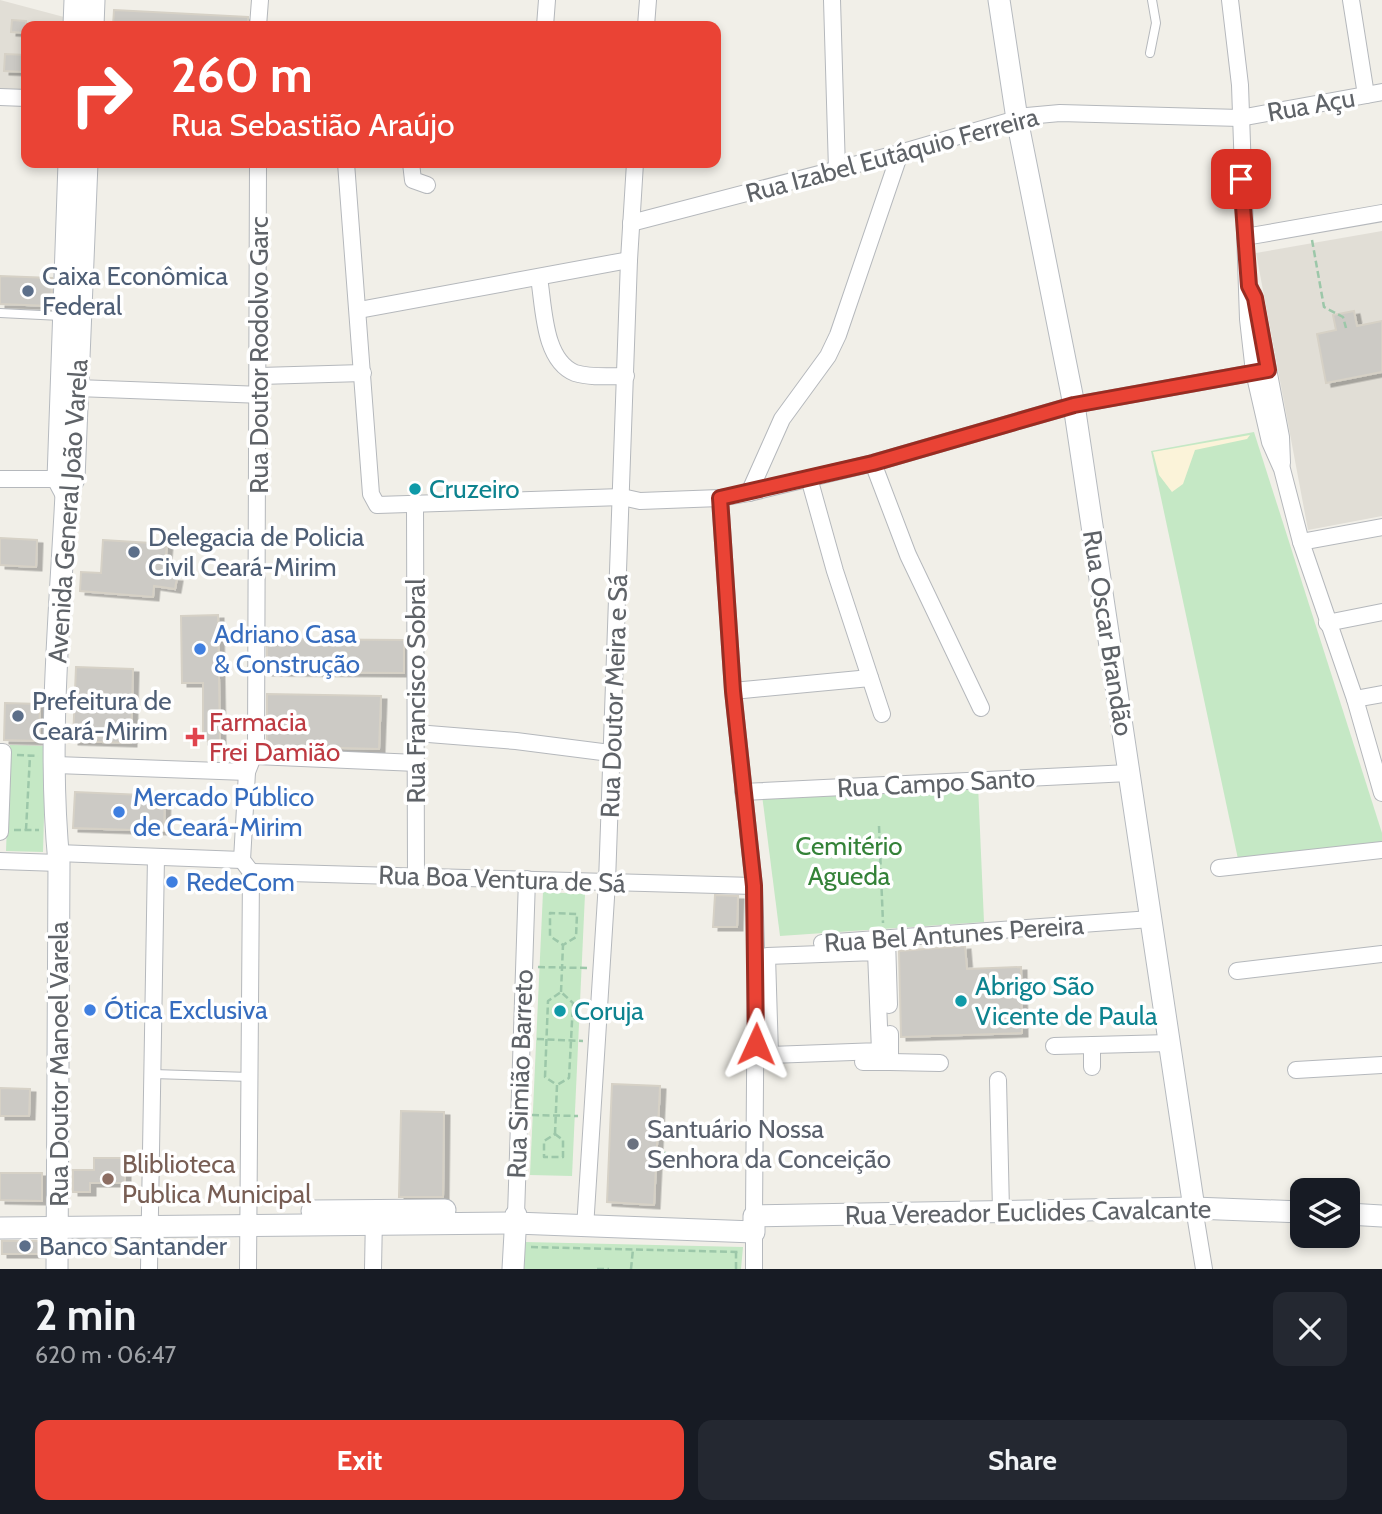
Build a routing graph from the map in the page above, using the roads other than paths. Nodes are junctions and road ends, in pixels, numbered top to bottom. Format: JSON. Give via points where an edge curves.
{"nodes":[{"id":1,"x":75,"y":0,"type":"edge"},
{"id":2,"x":94,"y":0,"type":"edge"},
{"id":3,"x":260,"y":0,"type":"edge"},
{"id":4,"x":547,"y":0,"type":"edge"},
{"id":5,"x":648,"y":0,"type":"edge"},
{"id":6,"x":832,"y":0,"type":"edge"},
{"id":7,"x":999,"y":0,"type":"edge"},
{"id":8,"x":1152,"y":0,"type":"edge"},
{"id":9,"x":1230,"y":0,"type":"edge"},
{"id":10,"x":1350,"y":0,"type":"edge"},
{"id":11,"x":74,"y":21,"type":"edge"},
{"id":12,"x":93,"y":21,"type":"edge"},
{"id":13,"x":258,"y":21,"type":"edge"},
{"id":14,"x":545,"y":21,"type":"edge"},
{"id":15,"x":646,"y":21,"type":"edge"},
{"id":16,"x":1150,"y":53,"type":"dead end"},
{"id":17,"x":1374,"y":93,"type":"edge"},
{"id":18,"x":0,"y":97,"type":"edge"},
{"id":19,"x":21,"y":98,"type":"edge"},
{"id":20,"x":1017,"y":118,"type":"junction"},
{"id":21,"x":1240,"y":118,"type":"junction"},
{"id":22,"x":900,"y":153,"type":"junction"},
{"id":23,"x":69,"y":168,"type":"edge"},
{"id":24,"x":87,"y":168,"type":"edge"},
{"id":25,"x":258,"y":168,"type":"edge"},
{"id":26,"x":346,"y":168,"type":"edge"},
{"id":27,"x":412,"y":168,"type":"edge"},
{"id":28,"x":635,"y":168,"type":"edge"},
{"id":29,"x":837,"y":170,"type":"junction"},
{"id":30,"x":428,"y":185,"type":"dead end"},
{"id":31,"x":1382,"y":213,"type":"edge"},
{"id":32,"x":631,"y":223,"type":"junction"},
{"id":33,"x":1245,"y":237,"type":"junction"},
{"id":34,"x":629,"y":260,"type":"junction"},
{"id":35,"x":539,"y":278,"type":"junction"},
{"id":36,"x":359,"y":310,"type":"junction"},
{"id":37,"x":0,"y":313,"type":"edge"},
{"id":38,"x":64,"y":317,"type":"junction"},
{"id":39,"x":1261,"y":371,"type":"junction"},
{"id":40,"x":363,"y":373,"type":"junction"},
{"id":41,"x":260,"y":376,"type":"junction"},
{"id":42,"x":626,"y":376,"type":"junction"},
{"id":43,"x":77,"y":388,"type":"junction"},
{"id":44,"x":260,"y":395,"type":"junction"},
{"id":45,"x":1074,"y":405,"type":"junction"},
{"id":46,"x":873,"y":463,"type":"junction"},
{"id":47,"x":0,"y":478,"type":"edge"},
{"id":48,"x":809,"y":478,"type":"junction"},
{"id":49,"x":66,"y":484,"type":"junction"},
{"id":50,"x":748,"y":493,"type":"junction"},
{"id":51,"x":622,"y":497,"type":"junction"},
{"id":52,"x":720,"y":498,"type":"junction"},
{"id":53,"x":415,"y":505,"type":"junction"},
{"id":54,"x":1382,"y":527,"type":"edge"},
{"id":55,"x":1301,"y":542,"type":"junction"},
{"id":56,"x":1382,"y":612,"type":"edge"},
{"id":57,"x":1327,"y":623,"type":"junction"},
{"id":58,"x":870,"y":678,"type":"junction"},
{"id":59,"x":733,"y":691,"type":"junction"},
{"id":60,"x":1382,"y":694,"type":"edge"},
{"id":61,"x":1355,"y":699,"type":"junction"},
{"id":62,"x":981,"y":708,"type":"dead end"},
{"id":63,"x":882,"y":714,"type":"dead end"},
{"id":64,"x":416,"y":733,"type":"junction"},
{"id":65,"x":1,"y":753,"type":"edge"},
{"id":66,"x":610,"y":753,"type":"junction"},
{"id":67,"x":256,"y":756,"type":"junction"},
{"id":68,"x":49,"y":761,"type":"junction"},
{"id":69,"x":416,"y":763,"type":"junction"},
{"id":70,"x":247,"y":772,"type":"junction"},
{"id":71,"x":1129,"y":773,"type":"junction"},
{"id":72,"x":743,"y":792,"type":"junction"},
{"id":73,"x":1382,"y":793,"type":"edge"},
{"id":74,"x":0,"y":831,"type":"edge"},
{"id":75,"x":1382,"y":850,"type":"edge"},
{"id":76,"x":156,"y":857,"type":"junction"},
{"id":77,"x":58,"y":858,"type":"junction"},
{"id":78,"x":0,"y":861,"type":"edge"},
{"id":79,"x":246,"y":866,"type":"junction"},
{"id":80,"x":1219,"y":868,"type":"dead end"},
{"id":81,"x":416,"y":877,"type":"junction"},
{"id":82,"x":527,"y":879,"type":"junction"},
{"id":83,"x":607,"y":882,"type":"junction"},
{"id":84,"x":754,"y":886,"type":"junction"},
{"id":85,"x":1151,"y":919,"type":"junction"},
{"id":86,"x":887,"y":939,"type":"junction"},
{"id":87,"x":756,"y":948,"type":"junction"},
{"id":88,"x":1382,"y":954,"type":"edge"},
{"id":89,"x":1237,"y":971,"type":"dead end"},
{"id":90,"x":1170,"y":1043,"type":"junction"},
{"id":91,"x":1092,"y":1045,"type":"junction"},
{"id":92,"x":1054,"y":1046,"type":"dead end"},
{"id":93,"x":885,"y":1057,"type":"junction"},
{"id":94,"x":756,"y":1063,"type":"junction"},
{"id":95,"x":940,"y":1063,"type":"dead end"},
{"id":96,"x":1382,"y":1065,"type":"edge"},
{"id":97,"x":1092,"y":1067,"type":"dead end"},
{"id":98,"x":1296,"y":1070,"type":"dead end"},
{"id":99,"x":153,"y":1074,"type":"junction"},
{"id":100,"x":250,"y":1077,"type":"junction"},
{"id":101,"x":998,"y":1080,"type":"dead end"},
{"id":102,"x":1194,"y":1208,"type":"junction"},
{"id":103,"x":1001,"y":1211,"type":"junction"},
{"id":104,"x":1290,"y":1212,"type":"edge"},
{"id":105,"x":1360,"y":1215,"type":"edge"},
{"id":106,"x":1382,"y":1216,"type":"edge"},
{"id":107,"x":374,"y":1218,"type":"junction"},
{"id":108,"x":0,"y":1219,"type":"edge"},
{"id":109,"x":249,"y":1219,"type":"junction"},
{"id":110,"x":515,"y":1219,"type":"junction"},
{"id":111,"x":150,"y":1220,"type":"junction"},
{"id":112,"x":59,"y":1223,"type":"junction"},
{"id":113,"x":754,"y":1224,"type":"junction"},
{"id":114,"x":0,"y":1228,"type":"edge"},
{"id":115,"x":585,"y":1228,"type":"junction"},
{"id":116,"x":57,"y":1269,"type":"edge"},
{"id":117,"x":149,"y":1269,"type":"edge"},
{"id":118,"x":248,"y":1269,"type":"edge"},
{"id":119,"x":373,"y":1269,"type":"edge"},
{"id":120,"x":513,"y":1269,"type":"edge"},
{"id":121,"x":754,"y":1269,"type":"edge"},
{"id":122,"x":1204,"y":1269,"type":"edge"}],
"edges":[{"from":1,"to":11,"type":"main road"},
{"from":2,"to":12,"type":"main road"},
{"from":3,"to":13,"type":"street"},
{"from":4,"to":14,"type":"street"},
{"from":5,"to":15,"type":"street"},
{"from":6,"to":29,"type":"street"},
{"from":7,"to":20,"type":"main road","name":"Rua Oscar Brandão"},
{"from":8,"to":16,"type":"lane","via":[[1156,23]]},
{"from":9,"to":21,"type":"street"},
{"from":10,"to":17,"type":"street"},
{"from":17,"to":21,"type":"street","name":"Rua Açu"},
{"from":18,"to":19,"type":"street"},
{"from":20,"to":21,"type":"street","name":"Rua Izabel Eutáquio Ferreira","via":[[1060,113]]},
{"from":20,"to":22,"type":"street","name":"Rua Izabel Eutáquio Ferreira"},
{"from":20,"to":45,"type":"main road","name":"Rua Oscar Brandão"},
{"from":21,"to":33,"type":"street"},
{"from":22,"to":29,"type":"street","name":"Rua Izabel Eutáquio Ferreira"},
{"from":22,"to":50,"type":"street","via":[[838,335],[782,419]]},
{"from":23,"to":38,"type":"main road"},
{"from":24,"to":43,"type":"main road","name":"Avenida General João Varela"},
{"from":25,"to":41,"type":"street","name":"Rua Doutor Rodolvo Garc"},
{"from":26,"to":36,"type":"street"},
{"from":27,"to":30,"type":"street","via":[[413,180]]},
{"from":28,"to":32,"type":"street","name":"Rua Doutor Meira e Sá"},
{"from":29,"to":32,"type":"street","name":"Rua Izabel Eutáquio Ferreira"},
{"from":31,"to":33,"type":"street"},
{"from":32,"to":34,"type":"street","name":"Rua Doutor Meira e Sá"},
{"from":33,"to":39,"type":"street","via":[[1248,319]]},
{"from":34,"to":35,"type":"street"},
{"from":34,"to":42,"type":"street","name":"Rua Doutor Meira e Sá"},
{"from":35,"to":36,"type":"street"},
{"from":35,"to":42,"type":"street","via":[[558,359],[583,375]]},
{"from":36,"to":40,"type":"street"},
{"from":37,"to":38,"type":"lane"},
{"from":38,"to":49,"type":"main road"},
{"from":39,"to":45,"type":"street"},
{"from":39,"to":55,"type":"street","via":[[1270,442],[1282,468]]},
{"from":40,"to":41,"type":"street"},
{"from":40,"to":53,"type":"street","via":[[374,503]]},
{"from":41,"to":44,"type":"street","name":"Rua Doutor Rodolvo Garc"},
{"from":42,"to":51,"type":"street","name":"Rua Doutor Meira e Sá"},
{"from":43,"to":44,"type":"street"},
{"from":43,"to":49,"type":"main road","name":"Avenida General João Varela"},
{"from":44,"to":67,"type":"street","name":"Rua Doutor Rodolvo Garc"},
{"from":45,"to":46,"type":"street"},
{"from":45,"to":71,"type":"main road","name":"Rua Oscar Brandão"},
{"from":46,"to":48,"type":"street"},
{"from":46,"to":62,"type":"street","via":[[908,555]]},
{"from":47,"to":49,"type":"street"},
{"from":48,"to":50,"type":"street"},
{"from":48,"to":58,"type":"street"},
{"from":49,"to":68,"type":"main road","name":"Avenida General João Varela"},
{"from":50,"to":52,"type":"street"},
{"from":51,"to":52,"type":"street","via":[[640,501]]},
{"from":51,"to":53,"type":"street"},
{"from":51,"to":66,"type":"street","name":"Rua Doutor Meira e Sá"},
{"from":52,"to":59,"type":"street"},
{"from":53,"to":64,"type":"street","name":"Rua Francisco Sobral"},
{"from":54,"to":55,"type":"street"},
{"from":55,"to":57,"type":"street"},
{"from":56,"to":57,"type":"street"},
{"from":57,"to":61,"type":"street"},
{"from":58,"to":59,"type":"street"},
{"from":58,"to":63,"type":"street"},
{"from":59,"to":72,"type":"street"},
{"from":60,"to":61,"type":"street"},
{"from":61,"to":73,"type":"street"},
{"from":64,"to":66,"type":"street"},
{"from":64,"to":69,"type":"street","name":"Rua Francisco Sobral"},
{"from":65,"to":74,"type":"street"},
{"from":66,"to":83,"type":"street","name":"Rua Doutor Meira e Sá"},
{"from":67,"to":69,"type":"street"},
{"from":67,"to":70,"type":"street"},
{"from":68,"to":70,"type":"street"},
{"from":68,"to":77,"type":"main road","name":"Avenida General João Varela"},
{"from":69,"to":81,"type":"street","name":"Rua Francisco Sobral"},
{"from":70,"to":79,"type":"street"},
{"from":71,"to":72,"type":"street","name":"Rua Campo Santo"},
{"from":71,"to":85,"type":"main road","name":"Rua Oscar Brandão"},
{"from":72,"to":84,"type":"street"},
{"from":75,"to":80,"type":"street"},
{"from":76,"to":77,"type":"street","name":"Rua Boa Ventura de Sá"},
{"from":76,"to":79,"type":"street","name":"Rua Boa Ventura de Sá"},
{"from":76,"to":99,"type":"street"},
{"from":77,"to":78,"type":"street","name":"Rua Boa Ventura de Sá"},
{"from":77,"to":112,"type":"main road","name":"Rua Doutor Manoel Varela"},
{"from":79,"to":81,"type":"street","name":"Rua Boa Ventura de Sá"},
{"from":79,"to":100,"type":"street"},
{"from":81,"to":82,"type":"street","name":"Rua Boa Ventura de Sá"},
{"from":82,"to":83,"type":"street","name":"Rua Boa Ventura de Sá"},
{"from":82,"to":110,"type":"street","name":"Rua Simião Barreto"},
{"from":83,"to":84,"type":"street","name":"Rua Boa Ventura de Sá"},
{"from":83,"to":115,"type":"street","name":"Rua Doutor Meira e Sá"},
{"from":84,"to":87,"type":"street"},
{"from":85,"to":86,"type":"street","name":"Rua Bel Antunes Pereira"},
{"from":85,"to":90,"type":"main road","name":"Rua Oscar Brandão"},
{"from":86,"to":87,"type":"street","name":"Rua Bel Antunes Pereira"},
{"from":86,"to":93,"type":"street"},
{"from":87,"to":94,"type":"street"},
{"from":88,"to":89,"type":"street"},
{"from":90,"to":91,"type":"street"},
{"from":90,"to":102,"type":"main road","name":"Rua Oscar Brandão"},
{"from":91,"to":92,"type":"street"},
{"from":91,"to":97,"type":"street"},
{"from":93,"to":93,"type":"street","via":[[876,952],[766,956],[770,1055]]},
{"from":93,"to":94,"type":"street"},
{"from":93,"to":95,"type":"street"},
{"from":94,"to":113,"type":"street"},
{"from":96,"to":98,"type":"street"},
{"from":99,"to":100,"type":"lane"},
{"from":99,"to":111,"type":"street"},
{"from":100,"to":109,"type":"street"},
{"from":101,"to":103,"type":"street"},
{"from":102,"to":103,"type":"main road","name":"Rua Vereador Euclides Cavalcante"},
{"from":102,"to":104,"type":"main road","name":"Rua Vereador Euclides Cavalcante"},
{"from":102,"to":122,"type":"street","name":"Rua Oscar Brandão"},
{"from":103,"to":113,"type":"main road","name":"Rua Vereador Euclides Cavalcante"},
{"from":105,"to":106,"type":"main road"},
{"from":107,"to":109,"type":"main road","name":"Rua Vereador Euclides Cavalcante"},
{"from":107,"to":110,"type":"main road","name":"Rua Vereador Euclides Cavalcante"},
{"from":107,"to":119,"type":"street"},
{"from":108,"to":112,"type":"main road"},
{"from":109,"to":111,"type":"main road","name":"Rua Vereador Euclides Cavalcante"},
{"from":109,"to":118,"type":"street"},
{"from":110,"to":115,"type":"main road","name":"Rua Vereador Euclides Cavalcante"},
{"from":110,"to":120,"type":"main road","name":"Rua Simião Barreto"},
{"from":111,"to":112,"type":"main road","name":"Rua Vereador Euclides Cavalcante"},
{"from":111,"to":117,"type":"street"},
{"from":112,"to":114,"type":"main road"},
{"from":112,"to":116,"type":"main road","name":"Rua Doutor Manoel Varela"},
{"from":113,"to":115,"type":"main road","name":"Rua Vereador Euclides Cavalcante"},
{"from":113,"to":121,"type":"street"}]}
